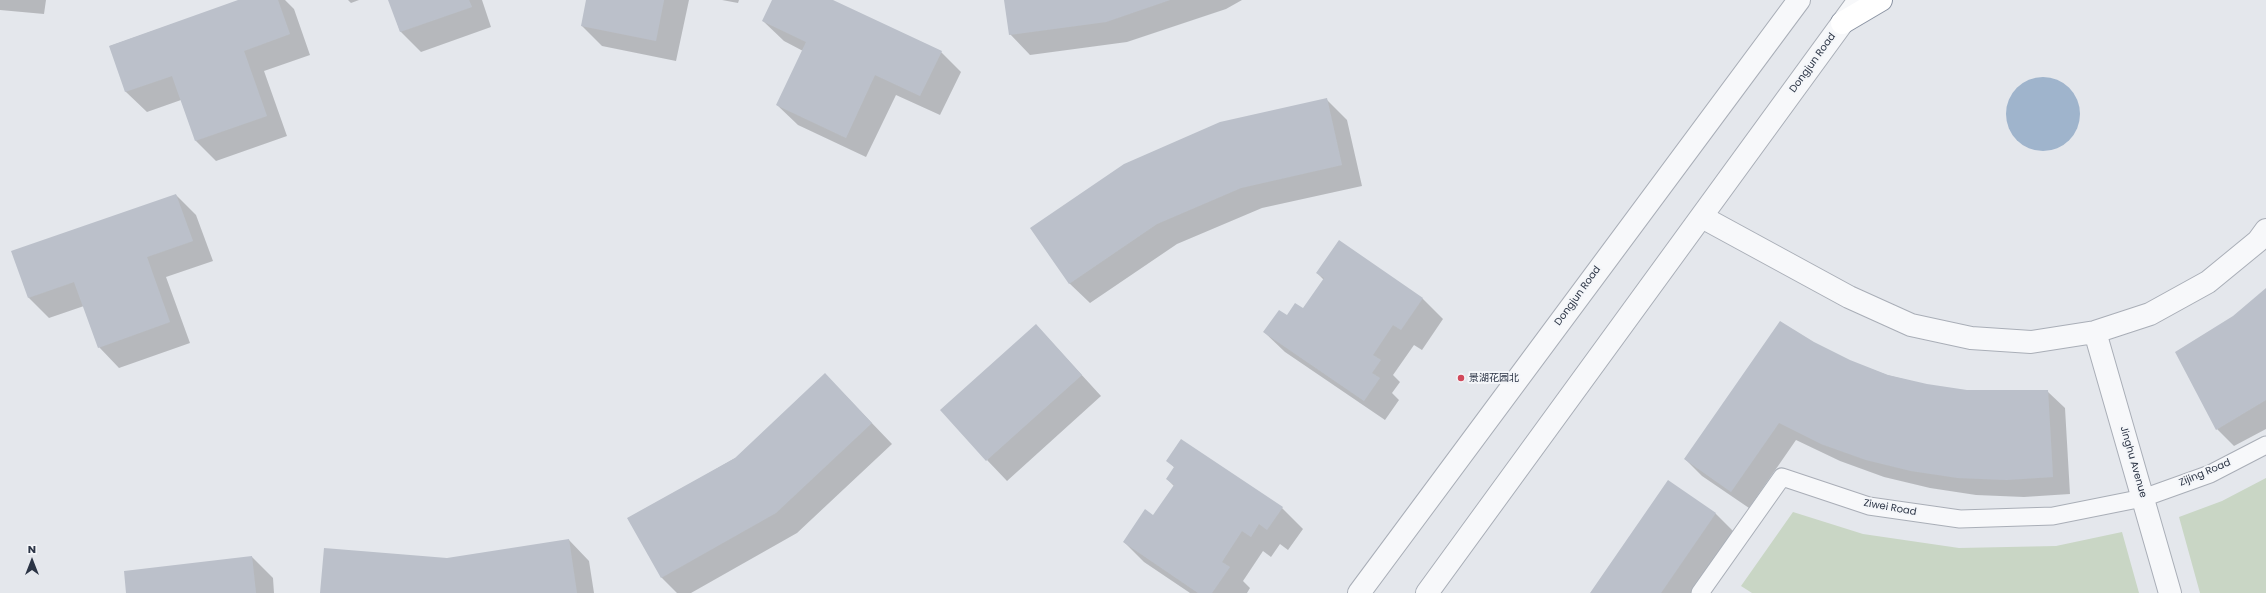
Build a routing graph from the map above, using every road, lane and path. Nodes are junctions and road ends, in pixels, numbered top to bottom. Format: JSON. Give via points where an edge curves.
{"nodes":[{"id":1,"x":1799,"y":0,"type":"edge"},
{"id":2,"x":1860,"y":0,"type":"edge"},
{"id":3,"x":1881,"y":0,"type":"edge"},
{"id":4,"x":1842,"y":23,"type":"junction"},
{"id":5,"x":1702,"y":217,"type":"junction"},
{"id":6,"x":2266,"y":230,"type":"edge"},
{"id":7,"x":2095,"y":332,"type":"junction"},
{"id":8,"x":2266,"y":444,"type":"edge"},
{"id":9,"x":2143,"y":498,"type":"junction"},
{"id":10,"x":1359,"y":593,"type":"edge"},
{"id":11,"x":1427,"y":593,"type":"edge"},
{"id":12,"x":1700,"y":593,"type":"edge"},
{"id":13,"x":2170,"y":593,"type":"edge"}],
"edges":[{"from":1,"to":10,"type":"street","name":"Dongjun Road"},
{"from":2,"to":4,"type":"street","name":"Dongjun Road"},
{"from":3,"to":4,"type":"highway"},
{"from":4,"to":5,"type":"street","name":"Dongjun Road"},
{"from":5,"to":7,"type":"street","via":[[1849,297],[1911,325],[1971,338],[2031,342]]},
{"from":5,"to":11,"type":"street","name":"Dongjun Road"},
{"from":6,"to":7,"type":"street","via":[[2258,241],[2208,282],[2150,314]]},
{"from":7,"to":9,"type":"street","name":"Jinghu Avenue"},
{"from":8,"to":9,"type":"lane","name":"Zijing Road","via":[[2210,474]]},
{"from":9,"to":12,"type":"lane","name":"Ziwei Road","via":[[2053,516],[1960,519],[1869,506],[1782,477]]},
{"from":9,"to":13,"type":"street","name":"Jinghu Avenue"}]}
